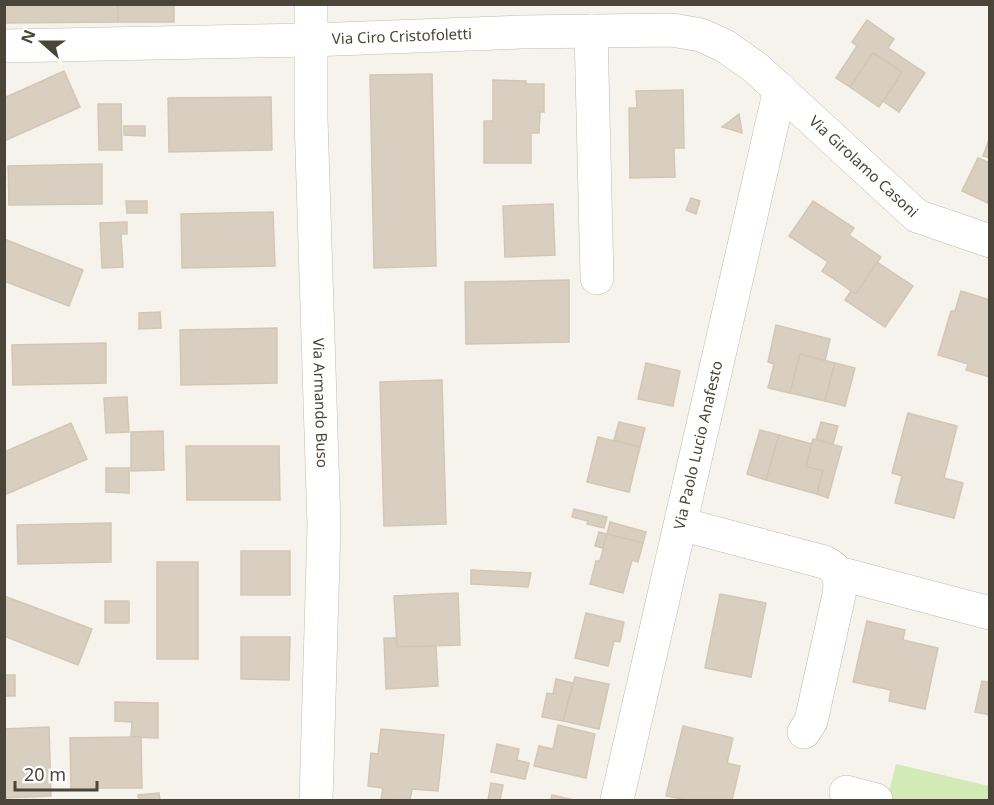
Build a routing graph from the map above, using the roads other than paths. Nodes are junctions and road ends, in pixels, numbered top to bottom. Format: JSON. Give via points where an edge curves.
{"nodes":[{"id":1,"x":311,"y":4,"type":"edge"},
{"id":2,"x":591,"y":31,"type":"junction"},
{"id":3,"x":311,"y":40,"type":"junction"},
{"id":4,"x":4,"y":46,"type":"edge"},
{"id":5,"x":780,"y":89,"type":"junction"},
{"id":6,"x":990,"y":241,"type":"edge"},
{"id":7,"x":597,"y":278,"type":"dead end"},
{"id":8,"x":681,"y":524,"type":"junction"},
{"id":9,"x":838,"y":573,"type":"junction"},
{"id":10,"x":990,"y":613,"type":"edge"},
{"id":11,"x":804,"y":732,"type":"dead end"},
{"id":12,"x":316,"y":801,"type":"edge"},
{"id":13,"x":617,"y":801,"type":"edge"}],
"edges":[{"from":1,"to":3,"type":"street","name":"Via Armando Buso"},
{"from":2,"to":3,"type":"street","name":"Via Ciro Cristofoletti"},
{"from":2,"to":5,"type":"street","name":"Via Ciro Cristofoletti","via":[[672,30],[701,35],[725,46]]},
{"from":2,"to":7,"type":"street"},
{"from":3,"to":4,"type":"street","name":"Via Ciro Cristofoletti"},
{"from":3,"to":12,"type":"street","name":"Via Armando Buso","via":[[324,526]]},
{"from":5,"to":6,"type":"street","name":"Via Girolamo Casoni","via":[[917,216]]},
{"from":5,"to":8,"type":"street","name":"Via Paolo Lucio Anafesto"},
{"from":8,"to":9,"type":"street","via":[[824,562]]},
{"from":8,"to":13,"type":"street","name":"Via Paolo Lucio Anafesto"},
{"from":9,"to":10,"type":"street"},
{"from":9,"to":11,"type":"street","via":[[836,606],[811,721]]}]}
